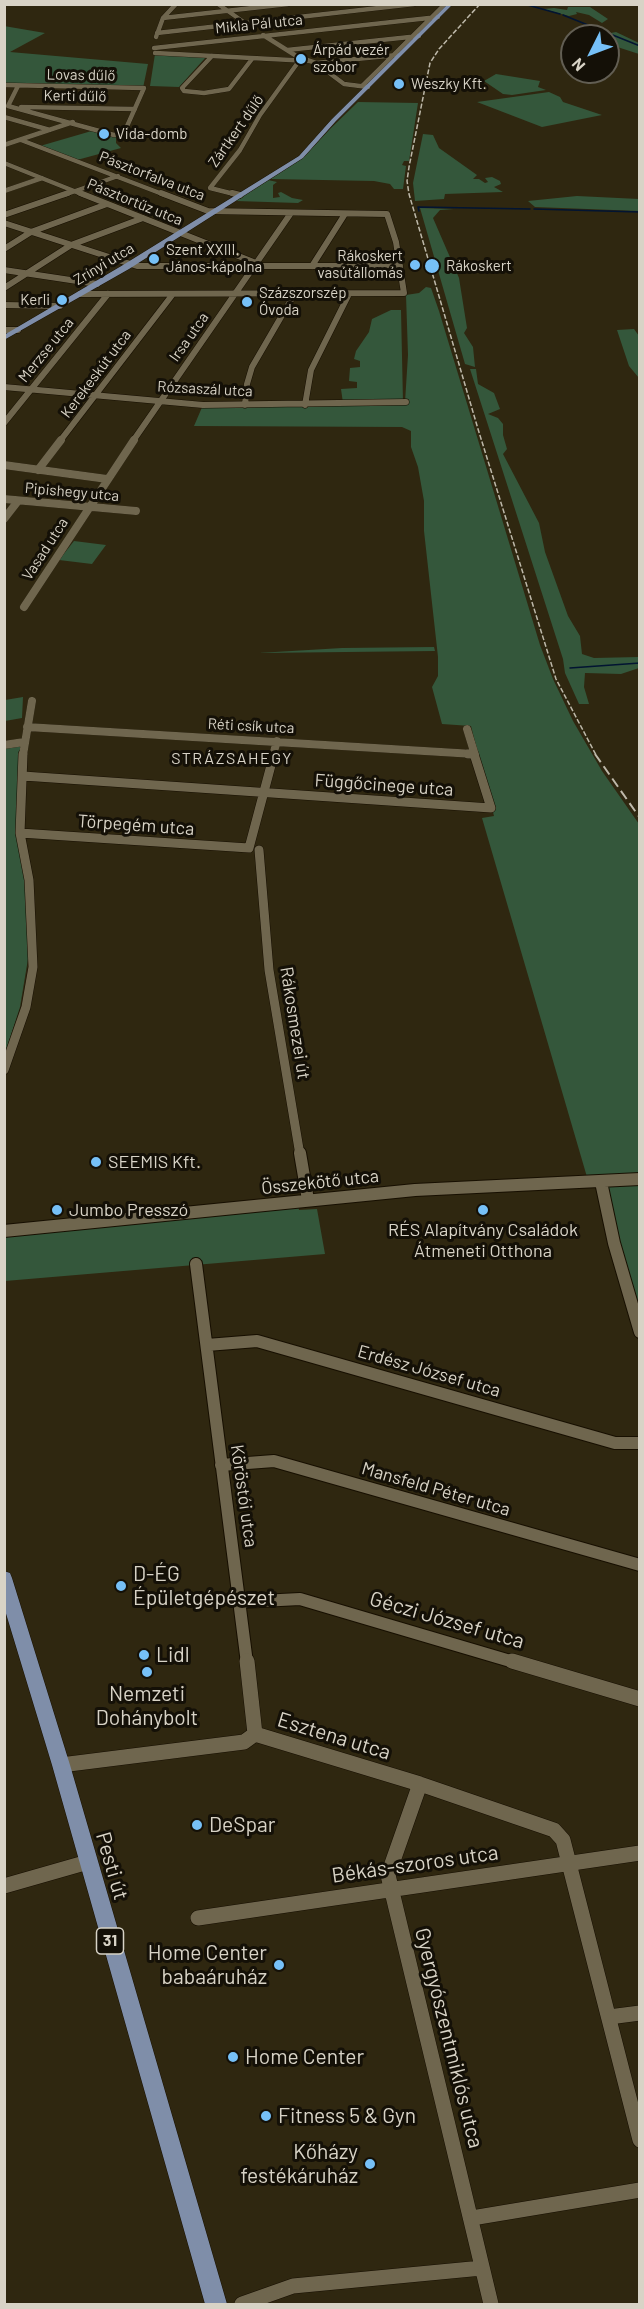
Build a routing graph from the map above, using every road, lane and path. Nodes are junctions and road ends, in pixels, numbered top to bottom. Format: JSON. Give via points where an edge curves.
{"nodes":[{"id":1,"x":176,"y":4,"type":"edge"},
{"id":2,"x":218,"y":4,"type":"edge"},
{"id":3,"x":288,"y":4,"type":"edge"},
{"id":4,"x":414,"y":4,"type":"edge"},
{"id":5,"x":445,"y":4,"type":"edge"},
{"id":6,"x":451,"y":4,"type":"edge"},
{"id":7,"x":271,"y":5,"type":"edge"},
{"id":8,"x":226,"y":11,"type":"junction"},
{"id":9,"x":436,"y":17,"type":"junction"},
{"id":10,"x":164,"y":18,"type":"junction"},
{"id":11,"x":244,"y":23,"type":"junction"},
{"id":12,"x":157,"y":33,"type":"junction"},
{"id":13,"x":263,"y":36,"type":"junction"},
{"id":14,"x":417,"y":36,"type":"junction"},
{"id":15,"x":153,"y":50,"type":"junction"},
{"id":16,"x":287,"y":50,"type":"junction"},
{"id":17,"x":398,"y":55,"type":"junction"},
{"id":18,"x":212,"y":56,"type":"junction"},
{"id":19,"x":252,"y":59,"type":"junction"},
{"id":20,"x":299,"y":59,"type":"junction"},
{"id":21,"x":316,"y":63,"type":"junction"},
{"id":22,"x":4,"y":85,"type":"edge"},
{"id":23,"x":18,"y":86,"type":"junction"},
{"id":24,"x":365,"y":86,"type":"junction"},
{"id":25,"x":15,"y":108,"type":"junction"},
{"id":26,"x":135,"y":110,"type":"junction"},
{"id":27,"x":4,"y":117,"type":"edge"},
{"id":28,"x":14,"y":120,"type":"junction"},
{"id":29,"x":74,"y":122,"type":"junction"},
{"id":30,"x":4,"y":123,"type":"edge"},
{"id":31,"x":51,"y":130,"type":"junction"},
{"id":32,"x":21,"y":140,"type":"junction"},
{"id":33,"x":4,"y":145,"type":"edge"},
{"id":34,"x":7,"y":165,"type":"edge"},
{"id":35,"x":118,"y":176,"type":"junction"},
{"id":36,"x":42,"y":178,"type":"junction"},
{"id":37,"x":4,"y":191,"type":"edge"},
{"id":38,"x":75,"y":191,"type":"junction"},
{"id":39,"x":240,"y":195,"type":"junction"},
{"id":40,"x":107,"y":204,"type":"junction"},
{"id":41,"x":215,"y":211,"type":"junction"},
{"id":42,"x":291,"y":213,"type":"junction"},
{"id":43,"x":345,"y":214,"type":"junction"},
{"id":44,"x":4,"y":215,"type":"edge"},
{"id":45,"x":143,"y":218,"type":"junction"},
{"id":46,"x":4,"y":223,"type":"edge"},
{"id":47,"x":31,"y":232,"type":"junction"},
{"id":48,"x":180,"y":232,"type":"junction"},
{"id":49,"x":71,"y":245,"type":"junction"},
{"id":50,"x":4,"y":249,"type":"edge"},
{"id":51,"x":130,"y":264,"type":"junction"},
{"id":52,"x":255,"y":265,"type":"junction"},
{"id":53,"x":312,"y":266,"type":"junction"},
{"id":54,"x":400,"y":266,"type":"junction"},
{"id":55,"x":4,"y":270,"type":"edge"},
{"id":56,"x":27,"y":274,"type":"junction"},
{"id":57,"x":97,"y":284,"type":"junction"},
{"id":58,"x":4,"y":288,"type":"edge"},
{"id":59,"x":80,"y":294,"type":"junction"},
{"id":60,"x":108,"y":294,"type":"junction"},
{"id":61,"x":173,"y":294,"type":"junction"},
{"id":62,"x":236,"y":294,"type":"junction"},
{"id":63,"x":295,"y":294,"type":"junction"},
{"id":64,"x":349,"y":294,"type":"junction"},
{"id":65,"x":4,"y":305,"type":"edge"},
{"id":66,"x":60,"y":306,"type":"junction"},
{"id":67,"x":4,"y":330,"type":"edge"},
{"id":68,"x":18,"y":330,"type":"junction"},
{"id":69,"x":4,"y":338,"type":"edge"},
{"id":70,"x":4,"y":387,"type":"edge"},
{"id":71,"x":33,"y":389,"type":"junction"},
{"id":72,"x":98,"y":395,"type":"junction"},
{"id":73,"x":162,"y":401,"type":"junction"},
{"id":74,"x":406,"y":402,"type":"dead end"},
{"id":75,"x":245,"y":405,"type":"junction"},
{"id":76,"x":305,"y":405,"type":"junction"},
{"id":77,"x":4,"y":423,"type":"edge"},
{"id":78,"x":4,"y":465,"type":"edge"},
{"id":79,"x":39,"y":470,"type":"junction"},
{"id":80,"x":107,"y":479,"type":"junction"},
{"id":81,"x":4,"y":499,"type":"edge"},
{"id":82,"x":18,"y":501,"type":"junction"},
{"id":83,"x":89,"y":507,"type":"junction"},
{"id":84,"x":136,"y":511,"type":"dead end"},
{"id":85,"x":4,"y":519,"type":"edge"},
{"id":86,"x":24,"y":607,"type":"dead end"},
{"id":87,"x":32,"y":701,"type":"dead end"},
{"id":88,"x":27,"y":727,"type":"junction"},
{"id":89,"x":467,"y":729,"type":"dead end"},
{"id":90,"x":278,"y":741,"type":"junction"},
{"id":91,"x":24,"y":742,"type":"junction"},
{"id":92,"x":4,"y":745,"type":"edge"},
{"id":93,"x":474,"y":754,"type":"junction"},
{"id":94,"x":23,"y":776,"type":"junction"},
{"id":95,"x":264,"y":794,"type":"junction"},
{"id":96,"x":20,"y":833,"type":"junction"},
{"id":97,"x":254,"y":849,"type":"junction"},
{"id":98,"x":4,"y":1070,"type":"edge"},
{"id":99,"x":639,"y":1179,"type":"edge"},
{"id":100,"x":601,"y":1182,"type":"junction"},
{"id":101,"x":308,"y":1200,"type":"junction"},
{"id":102,"x":4,"y":1231,"type":"edge"},
{"id":103,"x":196,"y":1264,"type":"dead end"},
{"id":104,"x":639,"y":1332,"type":"edge"},
{"id":105,"x":207,"y":1345,"type":"junction"},
{"id":106,"x":639,"y":1443,"type":"edge"},
{"id":107,"x":221,"y":1465,"type":"junction"},
{"id":108,"x":639,"y":1565,"type":"edge"},
{"id":109,"x":4,"y":1578,"type":"edge"},
{"id":110,"x":241,"y":1602,"type":"junction"},
{"id":111,"x":639,"y":1699,"type":"edge"},
{"id":112,"x":255,"y":1734,"type":"junction"},
{"id":113,"x":61,"y":1765,"type":"junction"},
{"id":114,"x":420,"y":1784,"type":"junction"},
{"id":115,"x":639,"y":1853,"type":"edge"},
{"id":116,"x":88,"y":1862,"type":"junction"},
{"id":117,"x":568,"y":1863,"type":"junction"},
{"id":118,"x":4,"y":1886,"type":"edge"},
{"id":119,"x":390,"y":1888,"type":"junction"},
{"id":120,"x":198,"y":1918,"type":"dead end"},
{"id":121,"x":639,"y":2013,"type":"edge"},
{"id":122,"x":609,"y":2017,"type":"junction"},
{"id":123,"x":639,"y":2140,"type":"edge"},
{"id":124,"x":639,"y":2190,"type":"edge"},
{"id":125,"x":472,"y":2218,"type":"junction"},
{"id":126,"x":482,"y":2268,"type":"junction"},
{"id":127,"x":216,"y":2304,"type":"edge"},
{"id":128,"x":243,"y":2304,"type":"edge"},
{"id":129,"x":491,"y":2304,"type":"edge"}],
"edges":[{"from":1,"to":10,"type":"street"},
{"from":2,"to":8,"type":"street"},
{"from":3,"to":7,"type":"street"},
{"from":4,"to":11,"type":"street"},
{"from":5,"to":9,"type":"street"},
{"from":6,"to":9,"type":"main road","name":"Zrínyi utca"},
{"from":7,"to":8,"type":"street"},
{"from":8,"to":10,"type":"street"},
{"from":8,"to":11,"type":"street"},
{"from":9,"to":13,"type":"street","name":"Mikla Pál utca"},
{"from":9,"to":14,"type":"main road","name":"Zrínyi utca"},
{"from":10,"to":12,"type":"street"},
{"from":11,"to":12,"type":"street"},
{"from":11,"to":13,"type":"street"},
{"from":12,"to":15,"type":"street"},
{"from":13,"to":15,"type":"street","name":"Mikla Pál utca"},
{"from":13,"to":16,"type":"street"},
{"from":14,"to":16,"type":"street"},
{"from":14,"to":17,"type":"main road","name":"Zrínyi utca"},
{"from":15,"to":18,"type":"street"},
{"from":16,"to":20,"type":"street"},
{"from":17,"to":21,"type":"street"},
{"from":17,"to":24,"type":"main road","name":"Zrínyi utca"},
{"from":18,"to":19,"type":"street"},
{"from":18,"to":19,"type":"street","via":[[182,88],[184,92],[229,89]]},
{"from":19,"to":20,"type":"street"},
{"from":20,"to":21,"type":"street"},
{"from":20,"to":39,"type":"street","name":"Zártkert dűlő","via":[[240,150],[210,188]]},
{"from":21,"to":24,"type":"street","via":[[344,84]]},
{"from":22,"to":23,"type":"street","name":"Lovas dűlő"},
{"from":23,"to":25,"type":"street","via":[[7,104]]},
{"from":23,"to":26,"type":"street","name":"Lovas dűlő","via":[[144,88]]},
{"from":24,"to":39,"type":"main road","name":"Zrínyi utca","via":[[305,154]]},
{"from":25,"to":26,"type":"street","name":"Kerti dűlő"},
{"from":25,"to":29,"type":"street"},
{"from":26,"to":29,"type":"street","via":[[124,133],[111,135]]},
{"from":27,"to":28,"type":"street"},
{"from":28,"to":30,"type":"street"},
{"from":28,"to":31,"type":"street"},
{"from":29,"to":31,"type":"street"},
{"from":31,"to":32,"type":"street"},
{"from":32,"to":33,"type":"street"},
{"from":32,"to":35,"type":"street","name":"Pásztorfalva utca"},
{"from":34,"to":36,"type":"street","name":"Pásztortűz utca"},
{"from":35,"to":38,"type":"street"},
{"from":35,"to":41,"type":"street","name":"Pásztorfalva utca"},
{"from":36,"to":37,"type":"street"},
{"from":36,"to":38,"type":"street","name":"Pásztortűz utca"},
{"from":38,"to":40,"type":"street","name":"Pásztortűz utca"},
{"from":38,"to":44,"type":"street"},
{"from":39,"to":41,"type":"main road","name":"Zrínyi utca"},
{"from":40,"to":45,"type":"street","name":"Pásztortűz utca"},
{"from":40,"to":47,"type":"street"},
{"from":41,"to":42,"type":"street","name":"Pásztorfalva utca"},
{"from":41,"to":48,"type":"main road","name":"Zrínyi utca"},
{"from":42,"to":43,"type":"street","name":"Pásztorfalva utca"},
{"from":42,"to":52,"type":"street","name":"Irsa utca"},
{"from":43,"to":53,"type":"street"},
{"from":43,"to":54,"type":"street","name":"Pásztorfalva utca","via":[[387,214]]},
{"from":45,"to":48,"type":"street","name":"Pásztortűz utca"},
{"from":45,"to":49,"type":"street"},
{"from":46,"to":47,"type":"street"},
{"from":47,"to":49,"type":"street"},
{"from":47,"to":50,"type":"street"},
{"from":48,"to":51,"type":"main road","name":"Zrínyi utca"},
{"from":48,"to":52,"type":"street","name":"Pásztortűz utca"},
{"from":49,"to":51,"type":"street"},
{"from":49,"to":56,"type":"street"},
{"from":51,"to":52,"type":"street"},
{"from":51,"to":57,"type":"main road","name":"Zrínyi utca"},
{"from":52,"to":53,"type":"street"},
{"from":52,"to":62,"type":"street","name":"Irsa utca"},
{"from":53,"to":54,"type":"street"},
{"from":54,"to":64,"type":"street","via":[[405,293]]},
{"from":55,"to":56,"type":"street"},
{"from":56,"to":57,"type":"street"},
{"from":56,"to":58,"type":"street"},
{"from":57,"to":59,"type":"main road","name":"Zrínyi utca"},
{"from":59,"to":60,"type":"street"},
{"from":59,"to":66,"type":"main road","name":"Zrínyi utca"},
{"from":60,"to":61,"type":"street"},
{"from":60,"to":71,"type":"street","name":"Merzse utca"},
{"from":61,"to":62,"type":"street"},
{"from":61,"to":72,"type":"street","name":"Kerekeskút utca"},
{"from":62,"to":63,"type":"street"},
{"from":62,"to":73,"type":"street","name":"Irsa utca"},
{"from":63,"to":64,"type":"street"},
{"from":63,"to":75,"type":"street","via":[[252,367]]},
{"from":64,"to":76,"type":"street","via":[[312,370]]},
{"from":65,"to":66,"type":"street"},
{"from":66,"to":68,"type":"main road","name":"Zrínyi utca"},
{"from":67,"to":68,"type":"street"},
{"from":68,"to":69,"type":"main road","name":"Zrínyi utca"},
{"from":70,"to":71,"type":"street","name":"Rózsaszál utca"},
{"from":71,"to":72,"type":"street","name":"Rózsaszál utca"},
{"from":71,"to":77,"type":"street","name":"Merzse utca"},
{"from":72,"to":73,"type":"street","name":"Rózsaszál utca"},
{"from":72,"to":79,"type":"street","name":"Kerekeskút utca"},
{"from":73,"to":75,"type":"street","name":"Rózsaszál utca"},
{"from":73,"to":80,"type":"street","name":"Irsa utca"},
{"from":74,"to":76,"type":"street","name":"Rózsaszál utca"},
{"from":75,"to":76,"type":"street","name":"Rózsaszál utca"},
{"from":78,"to":79,"type":"street"},
{"from":79,"to":80,"type":"street"},
{"from":80,"to":83,"type":"street","name":"Irsa utca"},
{"from":81,"to":82,"type":"street","name":"Pipishegy utca"},
{"from":82,"to":83,"type":"street","name":"Pipishegy utca"},
{"from":82,"to":85,"type":"street"},
{"from":83,"to":84,"type":"street","name":"Pipishegy utca"},
{"from":83,"to":86,"type":"street","name":"Vasad utca"},
{"from":87,"to":88,"type":"street"},
{"from":88,"to":90,"type":"street","name":"Réti csík utca"},
{"from":88,"to":91,"type":"street"},
{"from":89,"to":93,"type":"street"},
{"from":90,"to":93,"type":"street","name":"Réti csík utca"},
{"from":90,"to":95,"type":"street"},
{"from":91,"to":92,"type":"street"},
{"from":91,"to":94,"type":"street"},
{"from":93,"to":95,"type":"street","name":"Függőcinege utca","via":[[491,808]]},
{"from":94,"to":95,"type":"street","name":"Függőcinege utca"},
{"from":94,"to":96,"type":"street"},
{"from":95,"to":97,"type":"street"},
{"from":96,"to":97,"type":"street","name":"Törpegém utca"},
{"from":96,"to":98,"type":"street","via":[[29,880],[33,967],[26,1007]]},
{"from":97,"to":101,"type":"street","name":"Rákosmezei út","via":[[269,970]]},
{"from":99,"to":100,"type":"street","name":"Összekötő utca"},
{"from":100,"to":101,"type":"street","name":"Összekötő utca","via":[[451,1187]]},
{"from":100,"to":104,"type":"street"},
{"from":101,"to":102,"type":"street","name":"Összekötő utca"},
{"from":103,"to":105,"type":"street","name":"Köröstói utca"},
{"from":105,"to":106,"type":"street","name":"Erdész József utca","via":[[257,1341],[615,1443]]},
{"from":105,"to":107,"type":"street","name":"Köröstói utca"},
{"from":107,"to":108,"type":"street","name":"Mansfeld Péter utca","via":[[274,1461]]},
{"from":107,"to":110,"type":"street","name":"Köröstói utca"},
{"from":109,"to":113,"type":"main road","name":"Pesti út","number":"31"},
{"from":110,"to":111,"type":"street","name":"Géczi József utca","via":[[300,1599]]},
{"from":110,"to":112,"type":"street","name":"Köröstói utca"},
{"from":112,"to":113,"type":"street","name":"Esztena utca","via":[[244,1742]]},
{"from":112,"to":114,"type":"street","name":"Esztena utca"},
{"from":113,"to":116,"type":"main road","name":"Pesti út","number":"31"},
{"from":114,"to":117,"type":"street","name":"Esztena utca","via":[[554,1830],[563,1840]]},
{"from":114,"to":119,"type":"street","name":"Gyergyószentmiklós utca","via":[[388,1875]]},
{"from":115,"to":117,"type":"street","name":"Békás-szoros utca"},
{"from":116,"to":118,"type":"street"},
{"from":116,"to":127,"type":"main road","name":"Pesti út","number":"31"},
{"from":117,"to":119,"type":"street","name":"Békás-szoros utca"},
{"from":117,"to":122,"type":"street","name":"Esztena utca"},
{"from":119,"to":120,"type":"street","name":"Békás-szoros utca"},
{"from":119,"to":125,"type":"street","name":"Gyergyószentmiklós utca"},
{"from":121,"to":122,"type":"street"},
{"from":122,"to":123,"type":"street","name":"Esztena utca"},
{"from":124,"to":125,"type":"street"},
{"from":125,"to":126,"type":"street","name":"Gyergyószentmiklós utca"},
{"from":126,"to":128,"type":"street","via":[[293,2286]]},
{"from":126,"to":129,"type":"street","name":"Gyergyószentmiklós utca"}]}
